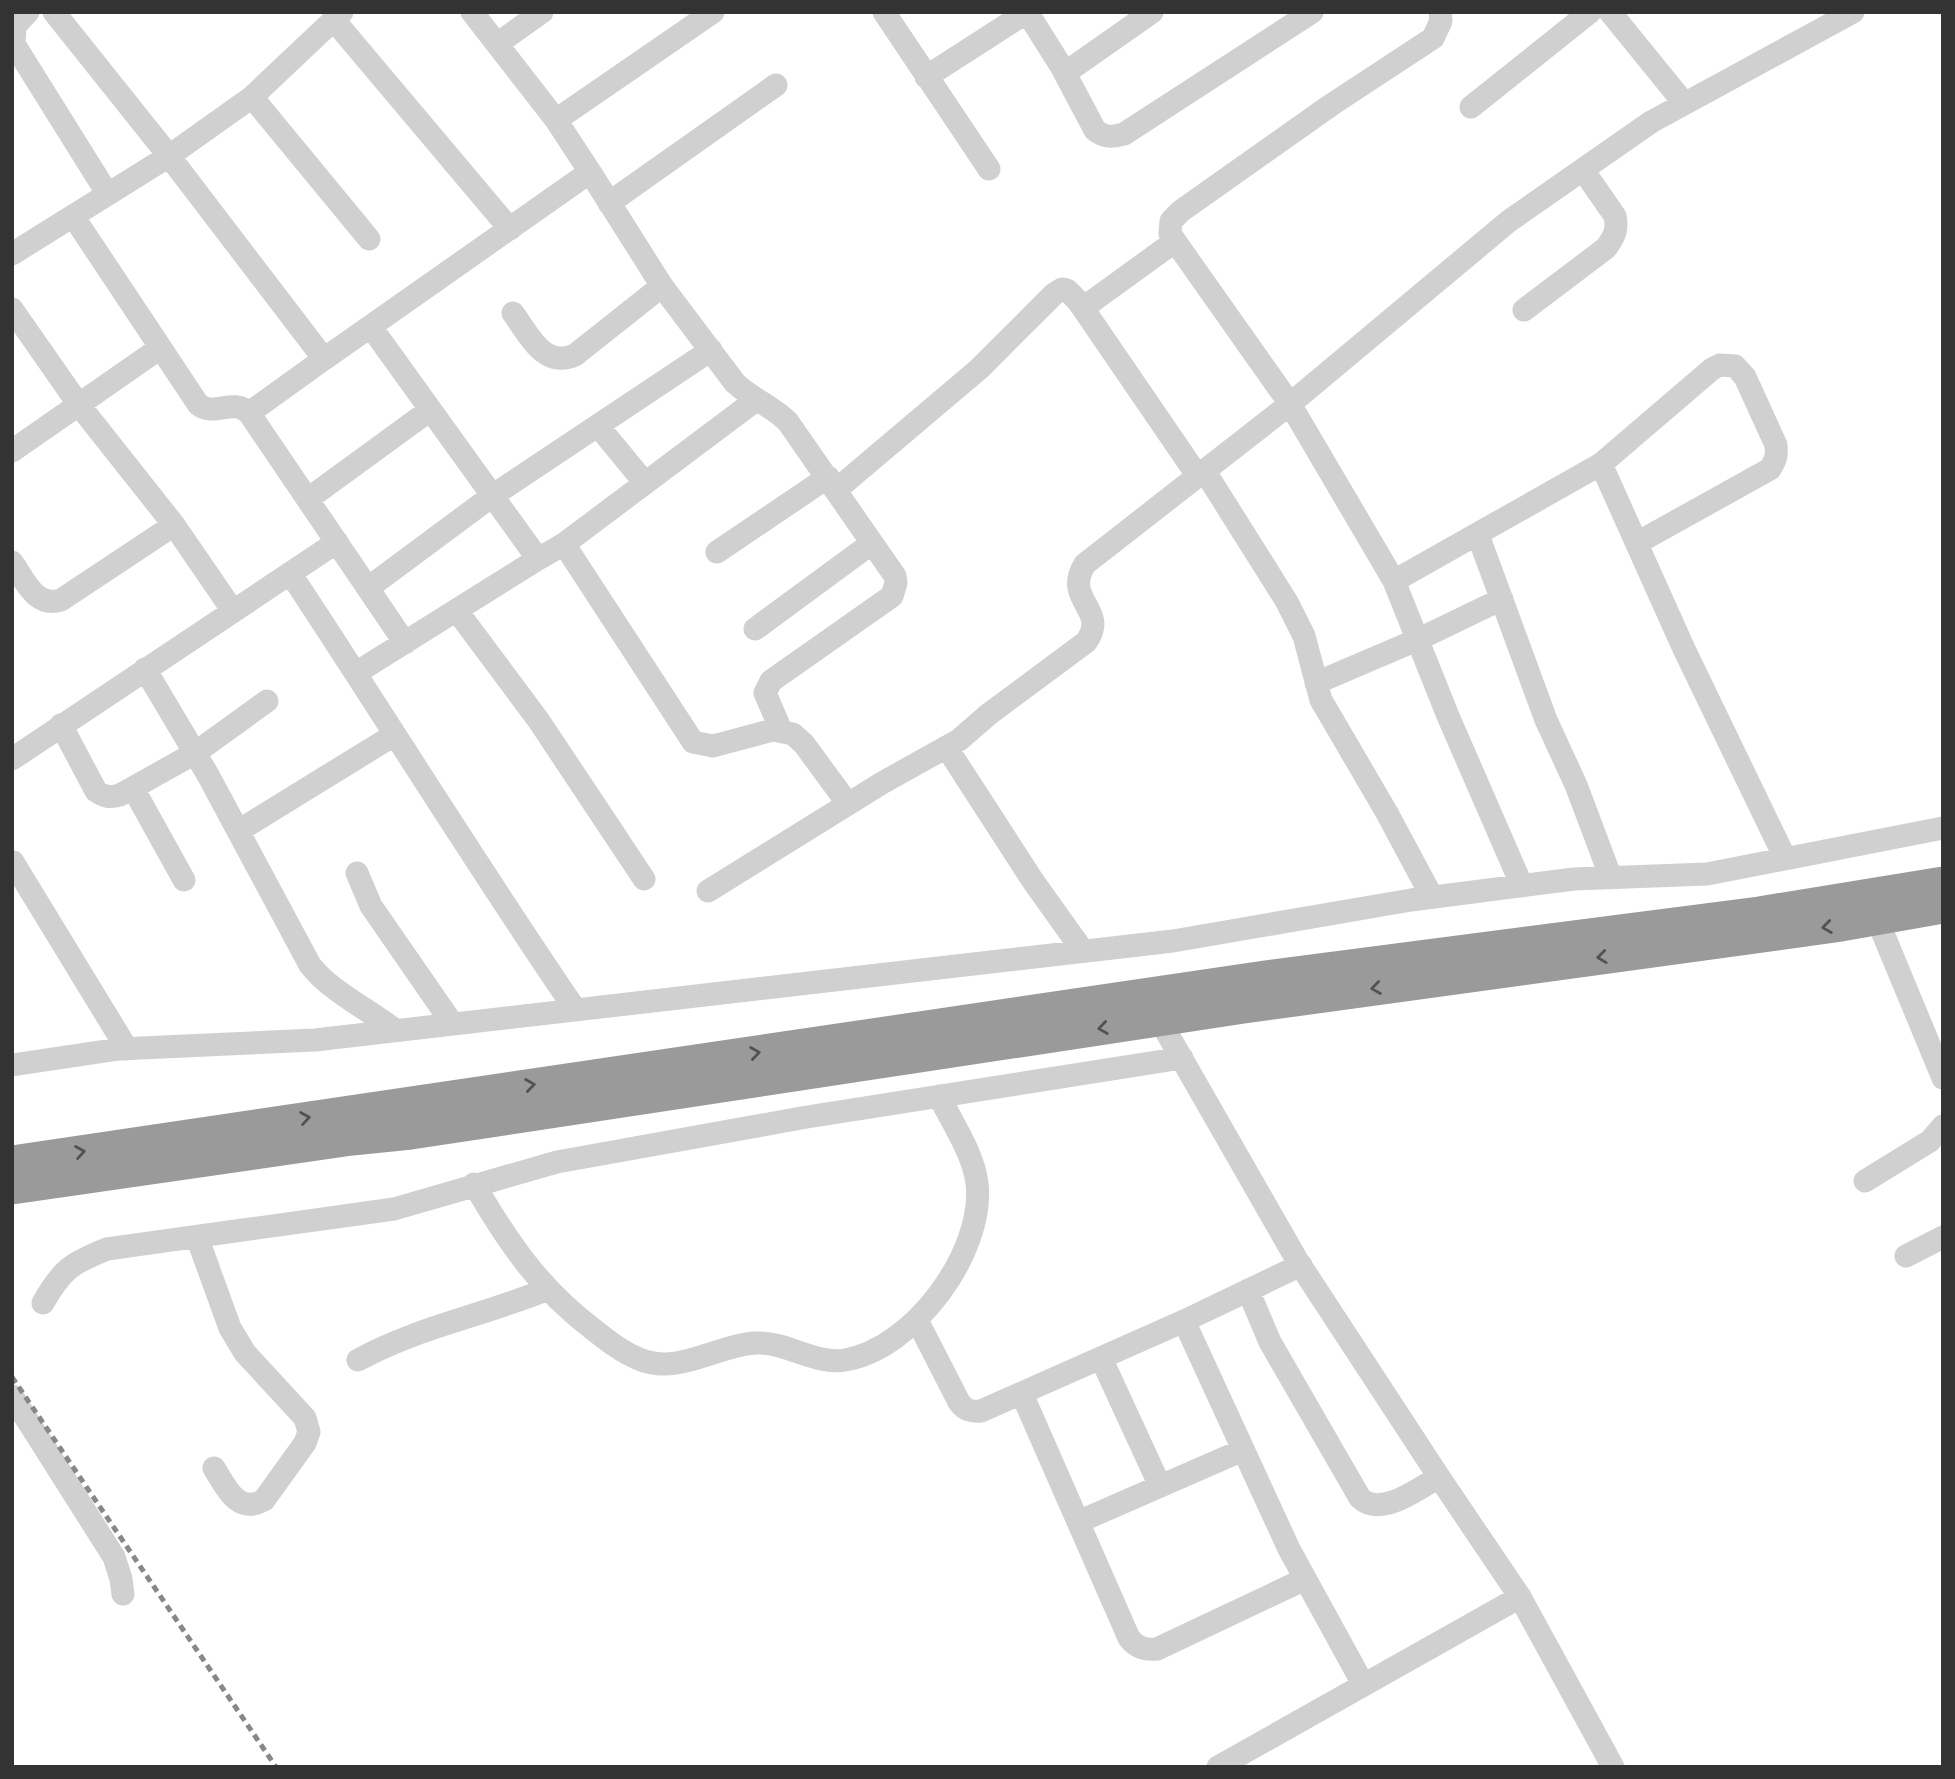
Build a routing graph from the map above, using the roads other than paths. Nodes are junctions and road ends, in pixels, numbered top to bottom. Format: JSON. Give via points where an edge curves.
{"nodes":[{"id":1,"x":28,"y":12,"type":"edge"},
{"id":2,"x":54,"y":12,"type":"edge"},
{"id":3,"x":472,"y":12,"type":"edge"},
{"id":4,"x":542,"y":12,"type":"edge"},
{"id":5,"x":713,"y":12,"type":"edge"},
{"id":6,"x":884,"y":12,"type":"edge"},
{"id":7,"x":1027,"y":12,"type":"edge"},
{"id":8,"x":1152,"y":12,"type":"edge"},
{"id":9,"x":1312,"y":12,"type":"edge"},
{"id":10,"x":1440,"y":12,"type":"edge"},
{"id":11,"x":1590,"y":12,"type":"edge"},
{"id":12,"x":1610,"y":12,"type":"edge"},
{"id":13,"x":1853,"y":12,"type":"edge"},
{"id":14,"x":338,"y":16,"type":"edge"},
{"id":15,"x":497,"y":44,"type":"junction"},
{"id":16,"x":1065,"y":73,"type":"junction"},
{"id":17,"x":926,"y":78,"type":"junction"},
{"id":18,"x":776,"y":85,"type":"dead end"},
{"id":19,"x":252,"y":97,"type":"junction"},
{"id":20,"x":1684,"y":103,"type":"junction"},
{"id":21,"x":1471,"y":107,"type":"dead end"},
{"id":22,"x":556,"y":120,"type":"junction"},
{"id":23,"x":169,"y":156,"type":"junction"},
{"id":24,"x":989,"y":169,"type":"dead end"},
{"id":25,"x":1583,"y":170,"type":"junction"},
{"id":26,"x":590,"y":172,"type":"junction"},
{"id":27,"x":107,"y":193,"type":"junction"},
{"id":28,"x":609,"y":202,"type":"junction"},
{"id":29,"x":73,"y":216,"type":"junction"},
{"id":30,"x":510,"y":229,"type":"junction"},
{"id":31,"x":369,"y":239,"type":"dead end"},
{"id":32,"x":1174,"y":242,"type":"junction"},
{"id":33,"x":12,"y":254,"type":"edge"},
{"id":34,"x":662,"y":286,"type":"junction"},
{"id":35,"x":1083,"y":308,"type":"junction"},
{"id":36,"x":12,"y":309,"type":"edge"},
{"id":37,"x":1524,"y":310,"type":"dead end"},
{"id":38,"x":513,"y":313,"type":"dead end"},
{"id":39,"x":371,"y":327,"type":"junction"},
{"id":40,"x":160,"y":348,"type":"junction"},
{"id":41,"x":711,"y":350,"type":"junction"},
{"id":42,"x":324,"y":359,"type":"junction"},
{"id":43,"x":756,"y":400,"type":"junction"},
{"id":44,"x":1290,"y":404,"type":"junction"},
{"id":45,"x":79,"y":405,"type":"junction"},
{"id":46,"x":430,"y":410,"type":"junction"},
{"id":47,"x":249,"y":413,"type":"junction"},
{"id":48,"x":598,"y":426,"type":"junction"},
{"id":49,"x":12,"y":451,"type":"edge"},
{"id":50,"x":1601,"y":464,"type":"junction"},
{"id":51,"x":1200,"y":473,"type":"junction"},
{"id":52,"x":645,"y":483,"type":"junction"},
{"id":53,"x":832,"y":484,"type":"junction"},
{"id":54,"x":492,"y":496,"type":"junction"},
{"id":55,"x":308,"y":499,"type":"junction"},
{"id":56,"x":174,"y":525,"type":"junction"},
{"id":57,"x":1478,"y":535,"type":"junction"},
{"id":58,"x":337,"y":542,"type":"junction"},
{"id":59,"x":872,"y":543,"type":"junction"},
{"id":60,"x":1637,"y":543,"type":"junction"},
{"id":61,"x":564,"y":544,"type":"junction"},
{"id":62,"x":717,"y":552,"type":"dead end"},
{"id":63,"x":538,"y":559,"type":"junction"},
{"id":64,"x":12,"y":562,"type":"edge"},
{"id":65,"x":290,"y":573,"type":"junction"},
{"id":66,"x":1394,"y":581,"type":"junction"},
{"id":67,"x":368,"y":588,"type":"junction"},
{"id":68,"x":1502,"y":599,"type":"junction"},
{"id":69,"x":233,"y":611,"type":"junction"},
{"id":70,"x":457,"y":611,"type":"junction"},
{"id":71,"x":755,"y":629,"type":"dead end"},
{"id":72,"x":1419,"y":639,"type":"junction"},
{"id":73,"x":405,"y":643,"type":"junction"},
{"id":74,"x":145,"y":669,"type":"junction"},
{"id":75,"x":356,"y":673,"type":"junction"},
{"id":76,"x":1316,"y":683,"type":"junction"},
{"id":77,"x":267,"y":701,"type":"dead end"},
{"id":78,"x":61,"y":725,"type":"junction"},
{"id":79,"x":781,"y":730,"type":"junction"},
{"id":80,"x":394,"y":735,"type":"junction"},
{"id":81,"x":947,"y":748,"type":"junction"},
{"id":82,"x":195,"y":753,"type":"junction"},
{"id":83,"x":12,"y":759,"type":"edge"},
{"id":84,"x":133,"y":788,"type":"junction"},
{"id":85,"x":848,"y":804,"type":"junction"},
{"id":86,"x":1943,"y":828,"type":"edge"},
{"id":87,"x":238,"y":831,"type":"junction"},
{"id":88,"x":1785,"y":859,"type":"junction"},
{"id":89,"x":13,"y":862,"type":"edge"},
{"id":90,"x":357,"y":873,"type":"dead end"},
{"id":91,"x":644,"y":878,"type":"dead end"},
{"id":92,"x":1611,"y":878,"type":"junction"},
{"id":93,"x":184,"y":880,"type":"dead end"},
{"id":94,"x":1943,"y":883,"type":"edge"},
{"id":95,"x":1522,"y":886,"type":"junction"},
{"id":96,"x":708,"y":891,"type":"dead end"},
{"id":97,"x":1432,"y":897,"type":"junction"},
{"id":98,"x":1943,"y":907,"type":"edge"},
{"id":99,"x":1877,"y":919,"type":"junction"},
{"id":100,"x":1083,"y":951,"type":"junction"},
{"id":101,"x":575,"y":1009,"type":"junction"},
{"id":102,"x":1159,"y":1019,"type":"junction"},
{"id":103,"x":453,"y":1023,"type":"junction"},
{"id":104,"x":395,"y":1030,"type":"junction"},
{"id":105,"x":127,"y":1049,"type":"junction"},
{"id":106,"x":1182,"y":1058,"type":"junction"},
{"id":107,"x":12,"y":1065,"type":"edge"},
{"id":108,"x":1943,"y":1078,"type":"edge"},
{"id":109,"x":939,"y":1096,"type":"junction"},
{"id":110,"x":1943,"y":1126,"type":"edge"},
{"id":111,"x":12,"y":1162,"type":"edge"},
{"id":112,"x":1865,"y":1181,"type":"dead end"},
{"id":113,"x":474,"y":1184,"type":"junction"},
{"id":114,"x":12,"y":1188,"type":"edge"},
{"id":115,"x":197,"y":1237,"type":"junction"},
{"id":116,"x":1943,"y":1237,"type":"edge"},
{"id":117,"x":1906,"y":1256,"type":"dead end"},
{"id":118,"x":1301,"y":1265,"type":"junction"},
{"id":119,"x":548,"y":1289,"type":"junction"},
{"id":120,"x":1248,"y":1290,"type":"junction"},
{"id":121,"x":43,"y":1303,"type":"dead end"},
{"id":122,"x":917,"y":1320,"type":"junction"},
{"id":123,"x":1184,"y":1321,"type":"junction"},
{"id":124,"x":1101,"y":1358,"type":"junction"},
{"id":125,"x":358,"y":1360,"type":"dead end"},
{"id":126,"x":1022,"y":1394,"type":"junction"},
{"id":127,"x":12,"y":1396,"type":"edge"},
{"id":128,"x":1243,"y":1450,"type":"junction"},
{"id":129,"x":214,"y":1468,"type":"dead end"},
{"id":130,"x":1439,"y":1477,"type":"junction"},
{"id":131,"x":1160,"y":1486,"type":"junction"},
{"id":132,"x":1078,"y":1522,"type":"junction"},
{"id":133,"x":1305,"y":1579,"type":"junction"},
{"id":134,"x":123,"y":1594,"type":"dead end"},
{"id":135,"x":1520,"y":1597,"type":"junction"},
{"id":136,"x":1363,"y":1684,"type":"junction"},
{"id":137,"x":1218,"y":1767,"type":"edge"},
{"id":138,"x":1613,"y":1767,"type":"edge"}],
"edges":[{"from":1,"to":27,"type":"street","via":[[15,26],[14,44]]},
{"from":2,"to":23,"type":"street"},
{"from":3,"to":15,"type":"street"},
{"from":4,"to":15,"type":"street"},
{"from":5,"to":22,"type":"street"},
{"from":6,"to":17,"type":"street"},
{"from":7,"to":16,"type":"street"},
{"from":7,"to":17,"type":"street"},
{"from":8,"to":16,"type":"street"},
{"from":9,"to":16,"type":"street","via":[[1113,137],[1095,130]]},
{"from":10,"to":32,"type":"street","via":[[1433,38],[1181,211],[1171,221]]},
{"from":11,"to":21,"type":"street"},
{"from":12,"to":20,"type":"street"},
{"from":13,"to":20,"type":"street"},
{"from":14,"to":19,"type":"street"},
{"from":14,"to":30,"type":"street"},
{"from":15,"to":22,"type":"street"},
{"from":17,"to":24,"type":"street"},
{"from":18,"to":28,"type":"street"},
{"from":19,"to":23,"type":"street"},
{"from":19,"to":31,"type":"street"},
{"from":20,"to":25,"type":"street"},
{"from":22,"to":26,"type":"street"},
{"from":23,"to":27,"type":"street"},
{"from":23,"to":42,"type":"street"},
{"from":25,"to":37,"type":"street","via":[[1615,216],[1615,236],[1606,248]]},
{"from":25,"to":44,"type":"street","via":[[1509,221]]},
{"from":26,"to":28,"type":"street"},
{"from":26,"to":30,"type":"street"},
{"from":27,"to":29,"type":"street"},
{"from":28,"to":34,"type":"street"},
{"from":29,"to":33,"type":"street"},
{"from":29,"to":40,"type":"street"},
{"from":30,"to":39,"type":"street"},
{"from":32,"to":35,"type":"street"},
{"from":32,"to":44,"type":"street"},
{"from":34,"to":38,"type":"street","via":[[564,360],[545,354]]},
{"from":34,"to":41,"type":"street"},
{"from":35,"to":51,"type":"street"},
{"from":35,"to":53,"type":"street","via":[[1067,290],[1054,294],[979,369]]},
{"from":36,"to":45,"type":"street"},
{"from":39,"to":42,"type":"street"},
{"from":39,"to":46,"type":"street"},
{"from":40,"to":45,"type":"street"},
{"from":40,"to":47,"type":"street","via":[[203,409],[235,406]]},
{"from":41,"to":43,"type":"street","via":[[735,383]]},
{"from":41,"to":48,"type":"street"},
{"from":42,"to":47,"type":"street"},
{"from":43,"to":52,"type":"street"},
{"from":43,"to":53,"type":"street","via":[[788,422]]},
{"from":44,"to":51,"type":"street"},
{"from":44,"to":66,"type":"street"},
{"from":45,"to":49,"type":"street"},
{"from":45,"to":56,"type":"street"},
{"from":46,"to":54,"type":"street"},
{"from":46,"to":55,"type":"street"},
{"from":47,"to":55,"type":"street"},
{"from":48,"to":52,"type":"street"},
{"from":48,"to":54,"type":"street"},
{"from":50,"to":57,"type":"street"},
{"from":50,"to":60,"type":"street"},
{"from":50,"to":60,"type":"street","via":[[1720,365],[1735,366],[1745,377],[1776,445],[1774,463]]},
{"from":51,"to":76,"type":"street","via":[[1287,602],[1304,636]]},
{"from":51,"to":81,"type":"street","via":[[1085,564],[1078,591],[1094,626],[1086,642]]},
{"from":52,"to":61,"type":"street"},
{"from":53,"to":59,"type":"street"},
{"from":53,"to":62,"type":"street"},
{"from":54,"to":63,"type":"street"},
{"from":54,"to":67,"type":"street"},
{"from":55,"to":58,"type":"street"},
{"from":56,"to":64,"type":"street","via":[[51,603],[34,593]]},
{"from":56,"to":69,"type":"street"},
{"from":57,"to":66,"type":"street"},
{"from":57,"to":68,"type":"street"},
{"from":58,"to":65,"type":"street"},
{"from":58,"to":67,"type":"street"},
{"from":59,"to":71,"type":"street"},
{"from":59,"to":79,"type":"street","via":[[895,576],[896,588],[892,596],[771,681],[765,693]]},
{"from":60,"to":88,"type":"street"},
{"from":61,"to":63,"type":"street"},
{"from":61,"to":79,"type":"street","via":[[693,742],[713,746]]},
{"from":63,"to":70,"type":"street"},
{"from":65,"to":69,"type":"street"},
{"from":65,"to":75,"type":"street"},
{"from":66,"to":72,"type":"street"},
{"from":67,"to":73,"type":"street"},
{"from":68,"to":72,"type":"street"},
{"from":68,"to":92,"type":"street"},
{"from":69,"to":74,"type":"street"},
{"from":70,"to":73,"type":"street"},
{"from":70,"to":91,"type":"street"},
{"from":72,"to":76,"type":"street"},
{"from":72,"to":95,"type":"street"},
{"from":73,"to":75,"type":"street"},
{"from":74,"to":78,"type":"street"},
{"from":74,"to":82,"type":"street"},
{"from":75,"to":80,"type":"street"},
{"from":76,"to":97,"type":"street","via":[[1331,721]]},
{"from":77,"to":82,"type":"street"},
{"from":78,"to":83,"type":"street"},
{"from":78,"to":84,"type":"street","via":[[96,791],[111,798]]},
{"from":79,"to":85,"type":"street","via":[[804,744]]},
{"from":80,"to":87,"type":"street"},
{"from":80,"to":101,"type":"street"},
{"from":81,"to":85,"type":"street"},
{"from":81,"to":100,"type":"street"},
{"from":82,"to":84,"type":"street"},
{"from":82,"to":87,"type":"street"},
{"from":84,"to":93,"type":"street"},
{"from":85,"to":96,"type":"street"},
{"from":86,"to":88,"type":"street"},
{"from":87,"to":104,"type":"street","via":[[320,978]]},
{"from":88,"to":92,"type":"street","via":[[1707,874]]},
{"from":89,"to":105,"type":"street"},
{"from":90,"to":103,"type":"street","via":[[371,906]]},
{"from":92,"to":95,"type":"street"},
{"from":111,"to":94,"type":"highway","one_way":true,"via":[[1265,977],[1759,913]]},
{"from":95,"to":97,"type":"street"},
{"from":97,"to":100,"type":"street","via":[[1173,941]]},
{"from":98,"to":99,"type":"highway"},
{"from":99,"to":102,"type":"highway","one_way":true},
{"from":99,"to":108,"type":"street"},
{"from":100,"to":101,"type":"street"},
{"from":101,"to":103,"type":"street"},
{"from":102,"to":106,"type":"street"},
{"from":102,"to":114,"type":"highway","one_way":true,"via":[[411,1133]]},
{"from":103,"to":104,"type":"street"},
{"from":104,"to":105,"type":"street","via":[[315,1040]]},
{"from":105,"to":107,"type":"street"},
{"from":106,"to":109,"type":"street"},
{"from":106,"to":118,"type":"street"},
{"from":109,"to":113,"type":"street","via":[[557,1161]]},
{"from":109,"to":122,"type":"street","via":[[973,1167],[977,1207],[962,1256]]},
{"from":110,"to":112,"type":"street","via":[[1930,1141]]},
{"from":113,"to":115,"type":"street","via":[[394,1209]]},
{"from":113,"to":119,"type":"street","via":[[519,1257]]},
{"from":115,"to":121,"type":"street","via":[[107,1249],[76,1262]]},
{"from":115,"to":129,"type":"street","via":[[230,1328],[245,1353],[305,1418],[308,1427],[305,1443],[264,1500],[256,1504],[234,1499]]},
{"from":116,"to":117,"type":"street"},
{"from":118,"to":120,"type":"street"},
{"from":118,"to":130,"type":"street"},
{"from":119,"to":122,"type":"street","via":[[616,1346],[649,1363],[671,1363],[760,1343],[840,1361],[871,1352]]},
{"from":119,"to":125,"type":"street","via":[[407,1336]]},
{"from":120,"to":123,"type":"street"},
{"from":120,"to":130,"type":"street","via":[[1270,1342],[1360,1498],[1371,1505],[1390,1503]]},
{"from":122,"to":126,"type":"street","via":[[964,1409],[981,1411]]},
{"from":123,"to":124,"type":"street"},
{"from":123,"to":128,"type":"street"},
{"from":124,"to":126,"type":"street"},
{"from":124,"to":131,"type":"street"},
{"from":126,"to":132,"type":"street"},
{"from":127,"to":134,"type":"street","via":[[114,1557]]},
{"from":128,"to":131,"type":"street"},
{"from":128,"to":133,"type":"street"},
{"from":130,"to":135,"type":"street"},
{"from":131,"to":132,"type":"street"},
{"from":132,"to":133,"type":"street","via":[[1129,1639],[1141,1648],[1157,1649]]},
{"from":133,"to":136,"type":"street"},
{"from":135,"to":136,"type":"street"},
{"from":135,"to":138,"type":"street"},
{"from":136,"to":137,"type":"street"}]}
